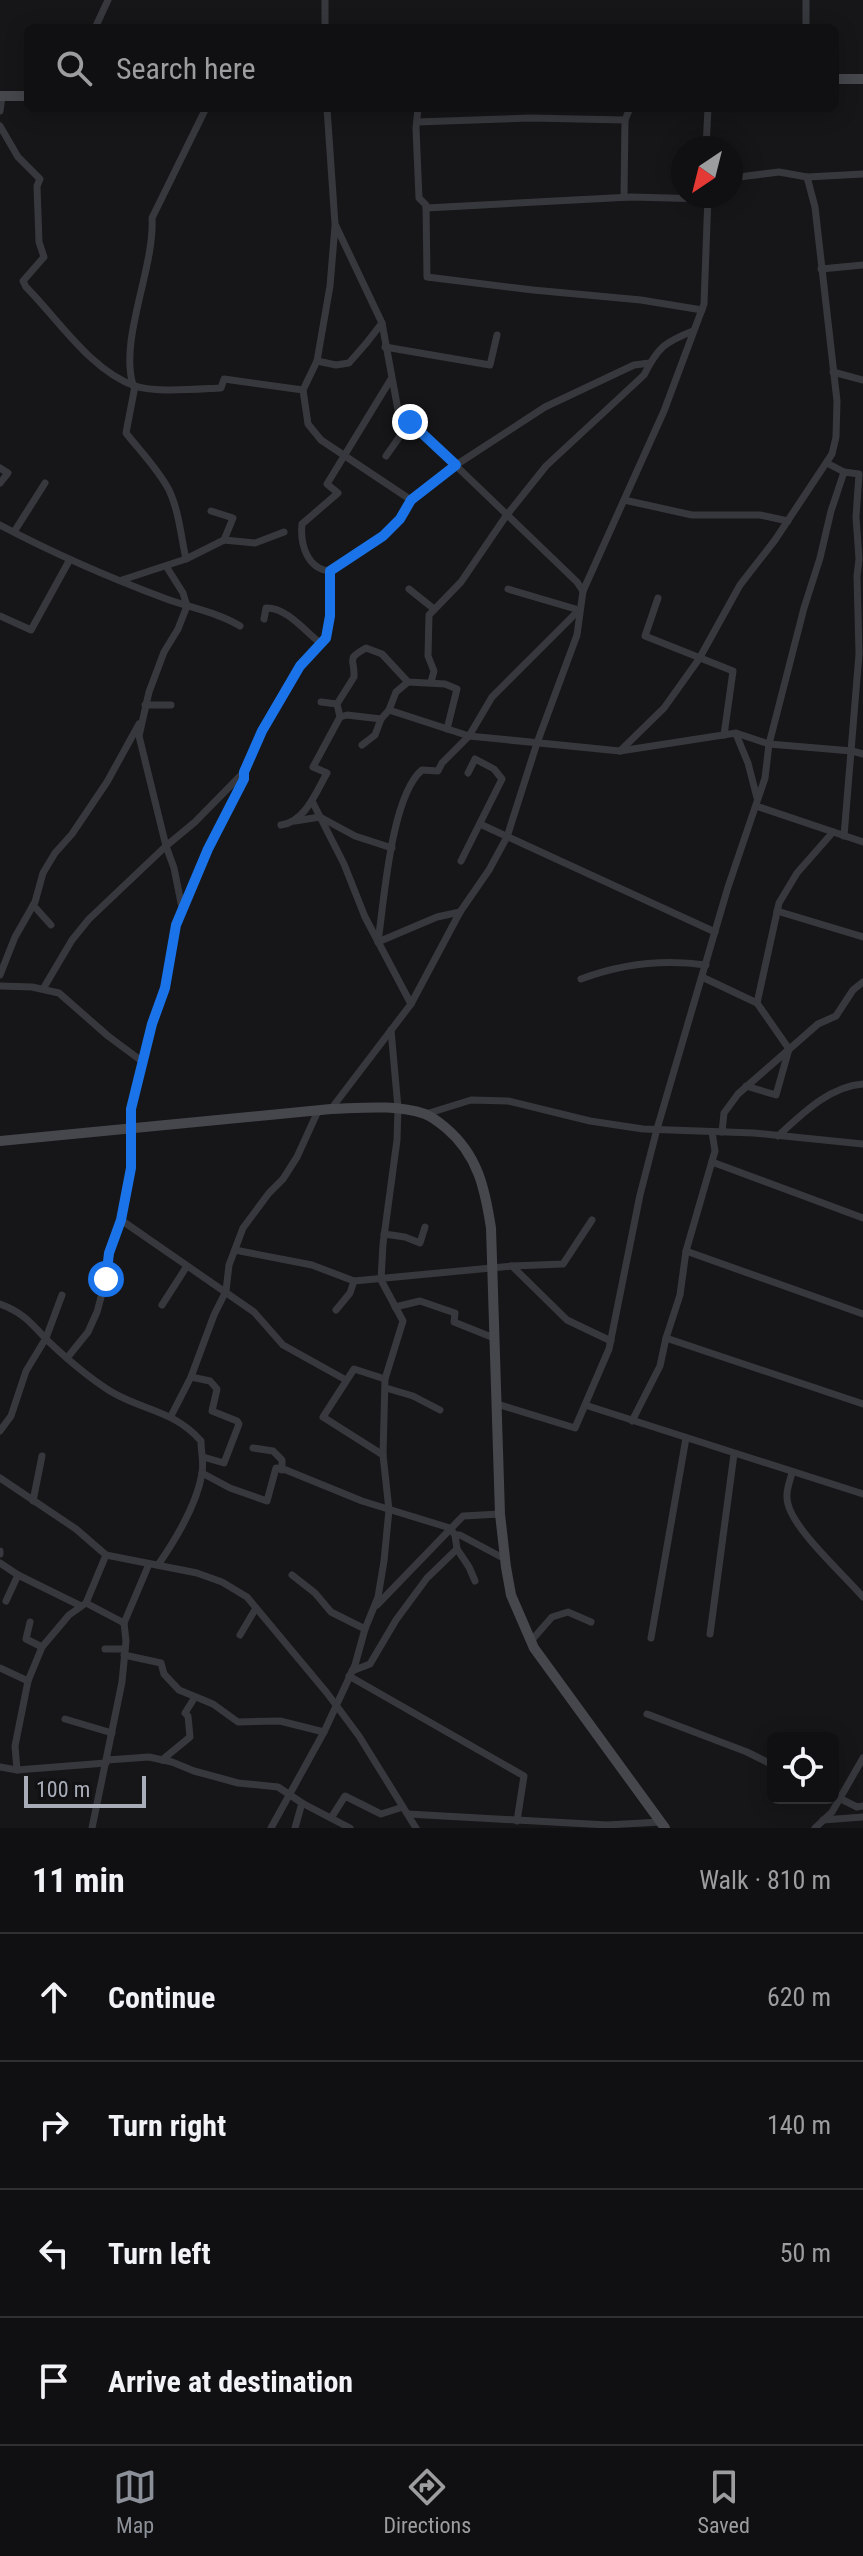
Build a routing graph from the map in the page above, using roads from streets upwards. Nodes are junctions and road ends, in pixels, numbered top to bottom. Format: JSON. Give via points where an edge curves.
{"nodes":[{"id":1,"x":108,"y":0,"type":"edge"},
{"id":2,"x":325,"y":0,"type":"edge"},
{"id":3,"x":806,"y":0,"type":"edge"},
{"id":4,"x":97,"y":24,"type":"edge"},
{"id":5,"x":325,"y":24,"type":"edge"},
{"id":6,"x":806,"y":24,"type":"edge"},
{"id":7,"x":839,"y":79,"type":"edge"},
{"id":8,"x":863,"y":79,"type":"edge"},
{"id":9,"x":1,"y":96,"type":"edge"},
{"id":10,"x":24,"y":96,"type":"edge"},
{"id":11,"x":0,"y":111,"type":"edge"},
{"id":12,"x":204,"y":112,"type":"edge"},
{"id":13,"x":327,"y":112,"type":"edge"},
{"id":14,"x":418,"y":112,"type":"edge"},
{"id":15,"x":628,"y":112,"type":"edge"},
{"id":16,"x":708,"y":112,"type":"edge"},
{"id":17,"x":625,"y":120,"type":"junction"},
{"id":18,"x":417,"y":122,"type":"junction"},
{"id":19,"x":0,"y":126,"type":"edge"},
{"id":20,"x":707,"y":136,"type":"edge"},
{"id":21,"x":863,"y":174,"type":"edge"},
{"id":22,"x":743,"y":176,"type":"edge"},
{"id":23,"x":807,"y":177,"type":"junction"},
{"id":24,"x":624,"y":197,"type":"junction"},
{"id":25,"x":671,"y":198,"type":"edge"},
{"id":26,"x":426,"y":208,"type":"junction"},
{"id":27,"x":707,"y":208,"type":"edge"},
{"id":28,"x":335,"y":224,"type":"junction"},
{"id":29,"x":863,"y":265,"type":"edge"},
{"id":30,"x":821,"y":269,"type":"junction"},
{"id":31,"x":702,"y":310,"type":"junction"},
{"id":32,"x":382,"y":323,"type":"junction"},
{"id":33,"x":693,"y":331,"type":"junction"},
{"id":34,"x":497,"y":335,"type":"dead end"},
{"id":35,"x":385,"y":347,"type":"junction"},
{"id":36,"x":317,"y":361,"type":"junction"},
{"id":37,"x":650,"y":363,"type":"junction"},
{"id":38,"x":833,"y":372,"type":"junction"},
{"id":39,"x":391,"y":379,"type":"junction"},
{"id":40,"x":863,"y":380,"type":"edge"},
{"id":41,"x":134,"y":386,"type":"junction"},
{"id":42,"x":303,"y":390,"type":"junction"},
{"id":43,"x":410,"y":422,"type":"junction"},
{"id":44,"x":343,"y":456,"type":"junction"},
{"id":45,"x":386,"y":456,"type":"dead end"},
{"id":46,"x":827,"y":463,"type":"junction"},
{"id":47,"x":456,"y":465,"type":"junction"},
{"id":48,"x":0,"y":468,"type":"edge"},
{"id":49,"x":844,"y":472,"type":"junction"},
{"id":50,"x":861,"y":475,"type":"edge"},
{"id":51,"x":0,"y":483,"type":"edge"},
{"id":52,"x":45,"y":483,"type":"dead end"},
{"id":53,"x":411,"y":500,"type":"junction"},
{"id":54,"x":624,"y":500,"type":"junction"},
{"id":55,"x":211,"y":511,"type":"dead end"},
{"id":56,"x":506,"y":516,"type":"junction"},
{"id":57,"x":788,"y":521,"type":"junction"},
{"id":58,"x":0,"y":525,"type":"edge"},
{"id":59,"x":14,"y":532,"type":"junction"},
{"id":60,"x":284,"y":532,"type":"dead end"},
{"id":61,"x":224,"y":540,"type":"junction"},
{"id":62,"x":186,"y":559,"type":"junction"},
{"id":63,"x":861,"y":560,"type":"edge"},
{"id":64,"x":69,"y":561,"type":"junction"},
{"id":65,"x":166,"y":566,"type":"junction"},
{"id":66,"x":330,"y":571,"type":"junction"},
{"id":67,"x":120,"y":581,"type":"junction"},
{"id":68,"x":409,"y":589,"type":"dead end"},
{"id":69,"x":508,"y":589,"type":"dead end"},
{"id":70,"x":583,"y":591,"type":"junction"},
{"id":71,"x":658,"y":598,"type":"dead end"},
{"id":72,"x":187,"y":606,"type":"junction"},
{"id":73,"x":434,"y":609,"type":"junction"},
{"id":74,"x":579,"y":610,"type":"junction"},
{"id":75,"x":0,"y":616,"type":"edge"},
{"id":76,"x":264,"y":619,"type":"dead end"},
{"id":77,"x":240,"y":626,"type":"dead end"},
{"id":78,"x":320,"y":643,"type":"junction"},
{"id":79,"x":861,"y":654,"type":"edge"},
{"id":80,"x":700,"y":658,"type":"junction"},
{"id":81,"x":408,"y":682,"type":"junction"},
{"id":82,"x":431,"y":682,"type":"junction"},
{"id":83,"x":321,"y":702,"type":"dead end"},
{"id":84,"x":337,"y":704,"type":"junction"},
{"id":85,"x":145,"y":705,"type":"junction"},
{"id":86,"x":171,"y":705,"type":"dead end"},
{"id":87,"x":389,"y":710,"type":"junction"},
{"id":88,"x":143,"y":714,"type":"junction"},
{"id":89,"x":340,"y":717,"type":"junction"},
{"id":90,"x":381,"y":719,"type":"junction"},
{"id":91,"x":447,"y":729,"type":"junction"},
{"id":92,"x":736,"y":733,"type":"junction"},
{"id":93,"x":724,"y":735,"type":"junction"},
{"id":94,"x":469,"y":736,"type":"junction"},
{"id":95,"x":537,"y":743,"type":"junction"},
{"id":96,"x":769,"y":744,"type":"junction"},
{"id":97,"x":362,"y":745,"type":"dead end"},
{"id":98,"x":620,"y":751,"type":"junction"},
{"id":99,"x":852,"y":751,"type":"junction"},
{"id":100,"x":863,"y":754,"type":"edge"},
{"id":101,"x":244,"y":772,"type":"junction"},
{"id":102,"x":468,"y":773,"type":"dead end"},
{"id":103,"x":312,"y":801,"type":"junction"},
{"id":104,"x":757,"y":803,"type":"junction"},
{"id":105,"x":320,"y":817,"type":"junction"},
{"id":106,"x":295,"y":821,"type":"junction"},
{"id":107,"x":480,"y":824,"type":"junction"},
{"id":108,"x":281,"y":825,"type":"dead end"},
{"id":109,"x":833,"y":832,"type":"junction"},
{"id":110,"x":508,"y":835,"type":"junction"},
{"id":111,"x":844,"y":836,"type":"junction"},
{"id":112,"x":863,"y":842,"type":"edge"},
{"id":113,"x":166,"y":846,"type":"junction"},
{"id":114,"x":392,"y":848,"type":"junction"},
{"id":115,"x":461,"y":861,"type":"dead end"},
{"id":116,"x":33,"y":905,"type":"junction"},
{"id":117,"x":182,"y":910,"type":"junction"},
{"id":118,"x":777,"y":911,"type":"junction"},
{"id":119,"x":460,"y":912,"type":"junction"},
{"id":120,"x":51,"y":925,"type":"dead end"},
{"id":121,"x":715,"y":932,"type":"junction"},
{"id":122,"x":863,"y":937,"type":"edge"},
{"id":123,"x":378,"y":942,"type":"junction"},
{"id":124,"x":706,"y":965,"type":"junction"},
{"id":125,"x":0,"y":975,"type":"edge"},
{"id":126,"x":702,"y":977,"type":"junction"},
{"id":127,"x":581,"y":979,"type":"dead end"},
{"id":128,"x":863,"y":982,"type":"edge"},
{"id":129,"x":0,"y":986,"type":"edge"},
{"id":130,"x":43,"y":989,"type":"junction"},
{"id":131,"x":757,"y":1003,"type":"junction"},
{"id":132,"x":411,"y":1004,"type":"junction"},
{"id":133,"x":391,"y":1030,"type":"junction"},
{"id":134,"x":789,"y":1049,"type":"junction"},
{"id":135,"x":143,"y":1062,"type":"junction"},
{"id":136,"x":863,"y":1084,"type":"edge"},
{"id":137,"x":746,"y":1086,"type":"junction"},
{"id":138,"x":398,"y":1108,"type":"junction"},
{"id":139,"x":331,"y":1109,"type":"junction"},
{"id":140,"x":318,"y":1111,"type":"junction"},
{"id":141,"x":426,"y":1114,"type":"junction"},
{"id":142,"x":130,"y":1128,"type":"junction"},
{"id":143,"x":657,"y":1129,"type":"junction"},
{"id":144,"x":712,"y":1132,"type":"junction"},
{"id":145,"x":722,"y":1132,"type":"junction"},
{"id":146,"x":778,"y":1136,"type":"junction"},
{"id":147,"x":0,"y":1141,"type":"edge"},
{"id":148,"x":863,"y":1144,"type":"edge"},
{"id":149,"x":712,"y":1162,"type":"junction"},
{"id":150,"x":863,"y":1218,"type":"edge"},
{"id":151,"x":121,"y":1220,"type":"junction"},
{"id":152,"x":592,"y":1220,"type":"dead end"},
{"id":153,"x":425,"y":1227,"type":"dead end"},
{"id":154,"x":384,"y":1234,"type":"junction"},
{"id":155,"x":235,"y":1250,"type":"junction"},
{"id":156,"x":686,"y":1251,"type":"junction"},
{"id":157,"x":187,"y":1266,"type":"junction"},
{"id":158,"x":512,"y":1266,"type":"junction"},
{"id":159,"x":492,"y":1267,"type":"junction"},
{"id":160,"x":381,"y":1280,"type":"junction"},
{"id":161,"x":354,"y":1281,"type":"junction"},
{"id":162,"x":226,"y":1291,"type":"junction"},
{"id":163,"x":62,"y":1295,"type":"dead end"},
{"id":164,"x":0,"y":1304,"type":"edge"},
{"id":165,"x":162,"y":1305,"type":"dead end"},
{"id":166,"x":395,"y":1307,"type":"junction"},
{"id":167,"x":336,"y":1310,"type":"dead end"},
{"id":168,"x":863,"y":1314,"type":"edge"},
{"id":169,"x":46,"y":1338,"type":"junction"},
{"id":170,"x":494,"y":1338,"type":"junction"},
{"id":171,"x":666,"y":1338,"type":"junction"},
{"id":172,"x":611,"y":1341,"type":"junction"},
{"id":173,"x":67,"y":1358,"type":"junction"},
{"id":174,"x":191,"y":1377,"type":"junction"},
{"id":175,"x":346,"y":1380,"type":"junction"},
{"id":176,"x":385,"y":1384,"type":"junction"},
{"id":177,"x":497,"y":1404,"type":"junction"},
{"id":178,"x":863,"y":1404,"type":"edge"},
{"id":179,"x":585,"y":1405,"type":"junction"},
{"id":180,"x":440,"y":1410,"type":"dead end"},
{"id":181,"x":171,"y":1416,"type":"junction"},
{"id":182,"x":632,"y":1421,"type":"junction"},
{"id":183,"x":0,"y":1431,"type":"edge"},
{"id":184,"x":686,"y":1438,"type":"junction"},
{"id":185,"x":253,"y":1448,"type":"dead end"},
{"id":186,"x":734,"y":1454,"type":"junction"},
{"id":187,"x":383,"y":1455,"type":"junction"},
{"id":188,"x":42,"y":1456,"type":"dead end"},
{"id":189,"x":203,"y":1457,"type":"junction"},
{"id":190,"x":282,"y":1470,"type":"junction"},
{"id":191,"x":202,"y":1473,"type":"junction"},
{"id":192,"x":792,"y":1473,"type":"junction"},
{"id":193,"x":0,"y":1478,"type":"edge"},
{"id":194,"x":863,"y":1494,"type":"edge"},
{"id":195,"x":33,"y":1501,"type":"junction"},
{"id":196,"x":389,"y":1510,"type":"junction"},
{"id":197,"x":500,"y":1514,"type":"junction"},
{"id":198,"x":452,"y":1531,"type":"junction"},
{"id":199,"x":457,"y":1549,"type":"junction"},
{"id":200,"x":106,"y":1555,"type":"junction"},
{"id":201,"x":505,"y":1559,"type":"junction"},
{"id":202,"x":0,"y":1563,"type":"edge"},
{"id":203,"x":153,"y":1564,"type":"junction"},
{"id":204,"x":18,"y":1575,"type":"junction"},
{"id":205,"x":292,"y":1575,"type":"dead end"},
{"id":206,"x":475,"y":1581,"type":"dead end"},
{"id":207,"x":863,"y":1597,"type":"edge"},
{"id":208,"x":6,"y":1601,"type":"dead end"},
{"id":209,"x":84,"y":1605,"type":"junction"},
{"id":210,"x":375,"y":1607,"type":"junction"},
{"id":211,"x":256,"y":1608,"type":"junction"},
{"id":212,"x":30,"y":1622,"type":"dead end"},
{"id":213,"x":591,"y":1622,"type":"dead end"},
{"id":214,"x":124,"y":1623,"type":"junction"},
{"id":215,"x":365,"y":1629,"type":"junction"},
{"id":216,"x":710,"y":1634,"type":"dead end"},
{"id":217,"x":240,"y":1635,"type":"dead end"},
{"id":218,"x":651,"y":1638,"type":"dead end"},
{"id":219,"x":531,"y":1641,"type":"junction"},
{"id":220,"x":42,"y":1647,"type":"junction"},
{"id":221,"x":105,"y":1649,"type":"dead end"},
{"id":222,"x":125,"y":1652,"type":"junction"},
{"id":223,"x":0,"y":1668,"type":"edge"},
{"id":224,"x":350,"y":1674,"type":"junction"},
{"id":225,"x":28,"y":1681,"type":"junction"},
{"id":226,"x":195,"y":1697,"type":"junction"},
{"id":227,"x":335,"y":1706,"type":"junction"},
{"id":228,"x":647,"y":1714,"type":"dead end"},
{"id":229,"x":65,"y":1719,"type":"dead end"},
{"id":230,"x":324,"y":1732,"type":"junction"},
{"id":231,"x":112,"y":1733,"type":"junction"},
{"id":232,"x":863,"y":1758,"type":"edge"},
{"id":233,"x":162,"y":1760,"type":"junction"},
{"id":234,"x":106,"y":1762,"type":"junction"},
{"id":235,"x":767,"y":1762,"type":"edge"},
{"id":236,"x":0,"y":1767,"type":"edge"},
{"id":237,"x":17,"y":1770,"type":"junction"},
{"id":238,"x":839,"y":1793,"type":"edge"},
{"id":239,"x":291,"y":1794,"type":"junction"},
{"id":240,"x":839,"y":1798,"type":"edge"},
{"id":241,"x":302,"y":1803,"type":"junction"},
{"id":242,"x":832,"y":1804,"type":"edge"},
{"id":243,"x":863,"y":1806,"type":"edge"},
{"id":244,"x":406,"y":1810,"type":"junction"},
{"id":245,"x":863,"y":1817,"type":"edge"},
{"id":246,"x":331,"y":1818,"type":"junction"},
{"id":247,"x":823,"y":1820,"type":"junction"},
{"id":248,"x":521,"y":1823,"type":"edge"},
{"id":249,"x":663,"y":1825,"type":"edge"},
{"id":250,"x":92,"y":1828,"type":"edge"},
{"id":251,"x":271,"y":1828,"type":"edge"},
{"id":252,"x":295,"y":1828,"type":"edge"},
{"id":253,"x":350,"y":1828,"type":"edge"},
{"id":254,"x":416,"y":1828,"type":"edge"},
{"id":255,"x":815,"y":1828,"type":"edge"}],
"edges":[{"from":1,"to":4,"type":"street"},
{"from":2,"to":5,"type":"street"},
{"from":3,"to":6,"type":"street"},
{"from":7,"to":8,"type":"street"},
{"from":9,"to":10,"type":"street"},
{"from":9,"to":11,"type":"street"},
{"from":12,"to":41,"type":"street","via":[[152,218],[132,347]]},
{"from":13,"to":28,"type":"street"},
{"from":14,"to":18,"type":"street"},
{"from":15,"to":17,"type":"street"},
{"from":16,"to":20,"type":"street"},
{"from":17,"to":18,"type":"street"},
{"from":17,"to":24,"type":"street"},
{"from":18,"to":26,"type":"street","via":[[419,198]]},
{"from":19,"to":41,"type":"street","via":[[18,157],[40,179],[38,226],[44,257],[23,281],[26,287],[94,361]]},
{"from":21,"to":23,"type":"street"},
{"from":22,"to":23,"type":"street","via":[[779,172]]},
{"from":23,"to":30,"type":"street"},
{"from":24,"to":25,"type":"street"},
{"from":24,"to":26,"type":"street"},
{"from":26,"to":31,"type":"street","via":[[427,277]]},
{"from":27,"to":31,"type":"street"},
{"from":28,"to":32,"type":"street"},
{"from":28,"to":36,"type":"street"},
{"from":29,"to":30,"type":"street"},
{"from":30,"to":38,"type":"street"},
{"from":31,"to":33,"type":"street"},
{"from":32,"to":35,"type":"street"},
{"from":32,"to":36,"type":"street","via":[[349,363]]},
{"from":33,"to":37,"type":"street","via":[[669,340]]},
{"from":33,"to":54,"type":"street"},
{"from":34,"to":35,"type":"street","via":[[490,365]]},
{"from":35,"to":39,"type":"street"},
{"from":36,"to":42,"type":"street"},
{"from":37,"to":47,"type":"street","via":[[634,365],[545,407]]},
{"from":37,"to":56,"type":"street","via":[[644,375],[546,466]]},
{"from":38,"to":40,"type":"street"},
{"from":38,"to":46,"type":"street","via":[[836,437]]},
{"from":39,"to":43,"type":"street","via":[[398,410]]},
{"from":39,"to":44,"type":"street"},
{"from":41,"to":42,"type":"street","via":[[221,388],[224,379]]},
{"from":41,"to":62,"type":"street","via":[[126,433],[169,490]]},
{"from":42,"to":44,"type":"street","via":[[308,424]]},
{"from":43,"to":45,"type":"street"},
{"from":43,"to":47,"type":"street"},
{"from":44,"to":53,"type":"street"},
{"from":44,"to":66,"type":"street","via":[[327,484],[338,493],[302,524],[300,541],[320,570]]},
{"from":46,"to":49,"type":"street"},
{"from":46,"to":57,"type":"street"},
{"from":47,"to":53,"type":"street"},
{"from":47,"to":56,"type":"street"},
{"from":48,"to":51,"type":"street","via":[[8,473]]},
{"from":49,"to":50,"type":"street"},
{"from":49,"to":96,"type":"street"},
{"from":50,"to":63,"type":"street","via":[[856,517]]},
{"from":52,"to":59,"type":"street"},
{"from":53,"to":66,"type":"street","via":[[383,536]]},
{"from":54,"to":57,"type":"street","via":[[692,515],[760,515]]},
{"from":54,"to":70,"type":"street"},
{"from":55,"to":61,"type":"street","via":[[233,518]]},
{"from":56,"to":70,"type":"street"},
{"from":56,"to":73,"type":"street","via":[[461,582]]},
{"from":57,"to":80,"type":"street","via":[[740,585]]},
{"from":58,"to":59,"type":"street"},
{"from":59,"to":64,"type":"street"},
{"from":60,"to":61,"type":"street","via":[[255,543]]},
{"from":61,"to":62,"type":"street"},
{"from":62,"to":65,"type":"street"},
{"from":63,"to":79,"type":"street"},
{"from":64,"to":67,"type":"street"},
{"from":64,"to":75,"type":"street","via":[[31,630]]},
{"from":65,"to":67,"type":"street"},
{"from":65,"to":72,"type":"street"},
{"from":66,"to":78,"type":"street","via":[[330,616]]},
{"from":67,"to":72,"type":"street"},
{"from":68,"to":73,"type":"street"},
{"from":69,"to":74,"type":"street"},
{"from":70,"to":74,"type":"street"},
{"from":71,"to":80,"type":"street","via":[[645,636]]},
{"from":72,"to":77,"type":"street"},
{"from":72,"to":85,"type":"street"},
{"from":73,"to":82,"type":"street","via":[[427,634]]},
{"from":74,"to":94,"type":"street","via":[[492,697]]},
{"from":74,"to":95,"type":"street","via":[[577,635]]},
{"from":76,"to":78,"type":"street","via":[[266,608],[273,608]]},
{"from":78,"to":101,"type":"street","via":[[300,666]]},
{"from":79,"to":99,"type":"street"},
{"from":80,"to":93,"type":"street","via":[[733,671]]},
{"from":80,"to":98,"type":"street","via":[[664,708]]},
{"from":81,"to":82,"type":"street"},
{"from":81,"to":84,"type":"street","via":[[382,654],[366,648],[352,657],[354,677]]},
{"from":81,"to":87,"type":"street","via":[[396,692]]},
{"from":82,"to":91,"type":"street","via":[[457,689]]},
{"from":83,"to":84,"type":"street"},
{"from":84,"to":89,"type":"street"},
{"from":85,"to":86,"type":"street"},
{"from":85,"to":88,"type":"street"},
{"from":87,"to":90,"type":"street"},
{"from":87,"to":91,"type":"street"},
{"from":88,"to":113,"type":"street","via":[[139,736]]},
{"from":88,"to":116,"type":"street","via":[[114,770],[43,873]]},
{"from":89,"to":90,"type":"street"},
{"from":89,"to":103,"type":"street","via":[[313,767],[327,773]]},
{"from":90,"to":97,"type":"street","via":[[375,735]]},
{"from":91,"to":94,"type":"street"},
{"from":92,"to":93,"type":"street"},
{"from":92,"to":96,"type":"street"},
{"from":92,"to":104,"type":"street"},
{"from":93,"to":98,"type":"street"},
{"from":94,"to":95,"type":"street"},
{"from":94,"to":114,"type":"street","via":[[438,771],[422,770],[413,777]]},
{"from":95,"to":98,"type":"street"},
{"from":95,"to":110,"type":"street"},
{"from":96,"to":99,"type":"street"},
{"from":96,"to":104,"type":"street"},
{"from":99,"to":100,"type":"street"},
{"from":99,"to":111,"type":"street"},
{"from":101,"to":113,"type":"street"},
{"from":101,"to":117,"type":"street"},
{"from":102,"to":107,"type":"street","via":[[475,759],[502,779]]},
{"from":103,"to":105,"type":"street"},
{"from":103,"to":106,"type":"street"},
{"from":104,"to":109,"type":"street"},
{"from":104,"to":121,"type":"street"},
{"from":105,"to":106,"type":"street"},
{"from":105,"to":114,"type":"street"},
{"from":105,"to":123,"type":"street"},
{"from":106,"to":108,"type":"street"},
{"from":107,"to":110,"type":"street"},
{"from":107,"to":115,"type":"street"},
{"from":109,"to":111,"type":"street"},
{"from":109,"to":118,"type":"street","via":[[797,873]]},
{"from":110,"to":119,"type":"street"},
{"from":110,"to":121,"type":"street"},
{"from":111,"to":112,"type":"street"},
{"from":113,"to":117,"type":"street"},
{"from":113,"to":130,"type":"street","via":[[81,929]]},
{"from":114,"to":123,"type":"street"},
{"from":116,"to":120,"type":"street"},
{"from":116,"to":125,"type":"street"},
{"from":117,"to":135,"type":"street"},
{"from":118,"to":122,"type":"street"},
{"from":118,"to":131,"type":"street"},
{"from":119,"to":123,"type":"street"},
{"from":119,"to":132,"type":"street"},
{"from":121,"to":124,"type":"street"},
{"from":123,"to":132,"type":"street"},
{"from":124,"to":126,"type":"street"},
{"from":124,"to":127,"type":"street","via":[[650,962]]},
{"from":126,"to":131,"type":"street"},
{"from":126,"to":143,"type":"street"},
{"from":128,"to":134,"type":"street","via":[[836,1016]]},
{"from":129,"to":130,"type":"street"},
{"from":130,"to":135,"type":"street","via":[[59,993]]},
{"from":131,"to":134,"type":"street"},
{"from":132,"to":133,"type":"street"},
{"from":133,"to":138,"type":"street"},
{"from":133,"to":139,"type":"street"},
{"from":134,"to":137,"type":"street"},
{"from":134,"to":137,"type":"street","via":[[776,1095]]},
{"from":135,"to":142,"type":"street"},
{"from":136,"to":146,"type":"street","via":[[852,1084],[803,1112]]},
{"from":137,"to":145,"type":"street","via":[[724,1113]]},
{"from":138,"to":139,"type":"street"},
{"from":138,"to":141,"type":"street"},
{"from":138,"to":154,"type":"street"},
{"from":139,"to":140,"type":"street"},
{"from":140,"to":142,"type":"street"},
{"from":140,"to":155,"type":"street","via":[[297,1157],[243,1228]]},
{"from":141,"to":143,"type":"street","via":[[471,1100],[508,1101],[590,1121]]},
{"from":141,"to":159,"type":"street","via":[[454,1135],[474,1160],[485,1189]]},
{"from":142,"to":147,"type":"street"},
{"from":142,"to":151,"type":"street","via":[[131,1168]]},
{"from":143,"to":144,"type":"street"},
{"from":143,"to":172,"type":"street"},
{"from":144,"to":145,"type":"street"},
{"from":144,"to":149,"type":"street"},
{"from":145,"to":146,"type":"street"},
{"from":146,"to":148,"type":"street"},
{"from":149,"to":150,"type":"street"},
{"from":149,"to":156,"type":"street"},
{"from":151,"to":157,"type":"street"},
{"from":151,"to":173,"type":"street","via":[[97,1312]]},
{"from":152,"to":158,"type":"street","via":[[563,1264]]},
{"from":153,"to":154,"type":"street","via":[[420,1243]]},
{"from":154,"to":160,"type":"street"},
{"from":155,"to":161,"type":"street","via":[[312,1265]]},
{"from":155,"to":162,"type":"street"},
{"from":156,"to":168,"type":"street"},
{"from":156,"to":171,"type":"street","via":[[680,1295]]},
{"from":157,"to":162,"type":"street"},
{"from":157,"to":165,"type":"street"},
{"from":158,"to":159,"type":"street"},
{"from":158,"to":172,"type":"street","via":[[567,1320]]},
{"from":159,"to":160,"type":"street"},
{"from":159,"to":170,"type":"street"},
{"from":160,"to":161,"type":"street"},
{"from":160,"to":166,"type":"street"},
{"from":161,"to":167,"type":"street"},
{"from":162,"to":174,"type":"street"},
{"from":162,"to":175,"type":"street","via":[[254,1312],[283,1345]]},
{"from":163,"to":169,"type":"street"},
{"from":164,"to":169,"type":"street","via":[[22,1314]]},
{"from":166,"to":170,"type":"street","via":[[420,1301],[455,1313],[454,1322]]},
{"from":166,"to":176,"type":"street","via":[[403,1321]]},
{"from":169,"to":173,"type":"street"},
{"from":169,"to":183,"type":"street"},
{"from":170,"to":177,"type":"street"},
{"from":171,"to":178,"type":"street"},
{"from":171,"to":182,"type":"street","via":[[660,1366]]},
{"from":172,"to":179,"type":"street"},
{"from":173,"to":181,"type":"street","via":[[110,1391]]},
{"from":174,"to":181,"type":"street"},
{"from":174,"to":189,"type":"street","via":[[210,1381],[217,1389],[212,1411],[239,1424],[224,1463]]},
{"from":175,"to":176,"type":"street","via":[[357,1368]]},
{"from":175,"to":187,"type":"street","via":[[323,1417]]},
{"from":176,"to":180,"type":"street"},
{"from":176,"to":187,"type":"street"},
{"from":177,"to":179,"type":"street","via":[[575,1428]]},
{"from":177,"to":197,"type":"street"},
{"from":179,"to":182,"type":"street"},
{"from":181,"to":189,"type":"street","via":[[201,1441]]},
{"from":182,"to":184,"type":"street"},
{"from":184,"to":186,"type":"street"},
{"from":184,"to":218,"type":"street"},
{"from":185,"to":190,"type":"street","via":[[273,1451],[282,1460]]},
{"from":186,"to":192,"type":"street"},
{"from":186,"to":216,"type":"street"},
{"from":187,"to":196,"type":"street"},
{"from":188,"to":195,"type":"street"},
{"from":189,"to":191,"type":"street"},
{"from":190,"to":191,"type":"street","via":[[276,1468],[267,1501]]},
{"from":190,"to":196,"type":"street"},
{"from":191,"to":203,"type":"street","via":[[180,1529]]},
{"from":192,"to":194,"type":"street"},
{"from":192,"to":207,"type":"street","via":[[788,1508]]},
{"from":193,"to":195,"type":"street"},
{"from":195,"to":200,"type":"street"},
{"from":196,"to":198,"type":"street"},
{"from":196,"to":210,"type":"street"},
{"from":197,"to":198,"type":"street","via":[[463,1516]]},
{"from":197,"to":201,"type":"street"},
{"from":198,"to":199,"type":"street"},
{"from":198,"to":201,"type":"street"},
{"from":198,"to":210,"type":"street"},
{"from":199,"to":206,"type":"street"},
{"from":199,"to":224,"type":"street","via":[[427,1578],[370,1664]]},
{"from":200,"to":203,"type":"street"},
{"from":200,"to":209,"type":"street"},
{"from":201,"to":219,"type":"street","via":[[511,1595]]},
{"from":202,"to":204,"type":"street"},
{"from":203,"to":211,"type":"street","via":[[222,1582]]},
{"from":203,"to":214,"type":"street"},
{"from":204,"to":208,"type":"street"},
{"from":204,"to":209,"type":"street"},
{"from":205,"to":215,"type":"street","via":[[331,1612]]},
{"from":209,"to":214,"type":"street"},
{"from":209,"to":220,"type":"street"},
{"from":210,"to":215,"type":"street"},
{"from":211,"to":217,"type":"street"},
{"from":211,"to":227,"type":"street"},
{"from":212,"to":220,"type":"street","via":[[26,1639]]},
{"from":213,"to":219,"type":"street","via":[[568,1612],[552,1617]]},
{"from":214,"to":222,"type":"street"},
{"from":215,"to":224,"type":"street"},
{"from":219,"to":249,"type":"street"},
{"from":220,"to":225,"type":"street"},
{"from":221,"to":222,"type":"street"},
{"from":222,"to":226,"type":"street","via":[[161,1663],[179,1690]]},
{"from":222,"to":231,"type":"street"},
{"from":223,"to":225,"type":"street"},
{"from":224,"to":227,"type":"street"},
{"from":224,"to":248,"type":"street","via":[[524,1776]]},
{"from":225,"to":237,"type":"street","via":[[15,1746]]},
{"from":226,"to":230,"type":"street","via":[[238,1722],[280,1721]]},
{"from":226,"to":233,"type":"street","via":[[185,1713],[190,1737]]},
{"from":227,"to":230,"type":"street"},
{"from":227,"to":244,"type":"street"},
{"from":228,"to":235,"type":"street"},
{"from":229,"to":231,"type":"street"},
{"from":230,"to":239,"type":"street"},
{"from":231,"to":234,"type":"street"},
{"from":232,"to":238,"type":"street"},
{"from":233,"to":234,"type":"street","via":[[129,1757]]},
{"from":233,"to":239,"type":"street"},
{"from":234,"to":237,"type":"street"},
{"from":234,"to":250,"type":"street"},
{"from":236,"to":237,"type":"street"},
{"from":239,"to":241,"type":"street"},
{"from":239,"to":251,"type":"street"},
{"from":240,"to":243,"type":"street"},
{"from":241,"to":246,"type":"street"},
{"from":241,"to":252,"type":"street"},
{"from":242,"to":247,"type":"street"},
{"from":244,"to":246,"type":"street","via":[[381,1814],[345,1796]]},
{"from":244,"to":248,"type":"street"},
{"from":244,"to":254,"type":"street"},
{"from":245,"to":247,"type":"street"},
{"from":246,"to":253,"type":"street"},
{"from":247,"to":255,"type":"street"},
{"from":248,"to":249,"type":"street"}]}
